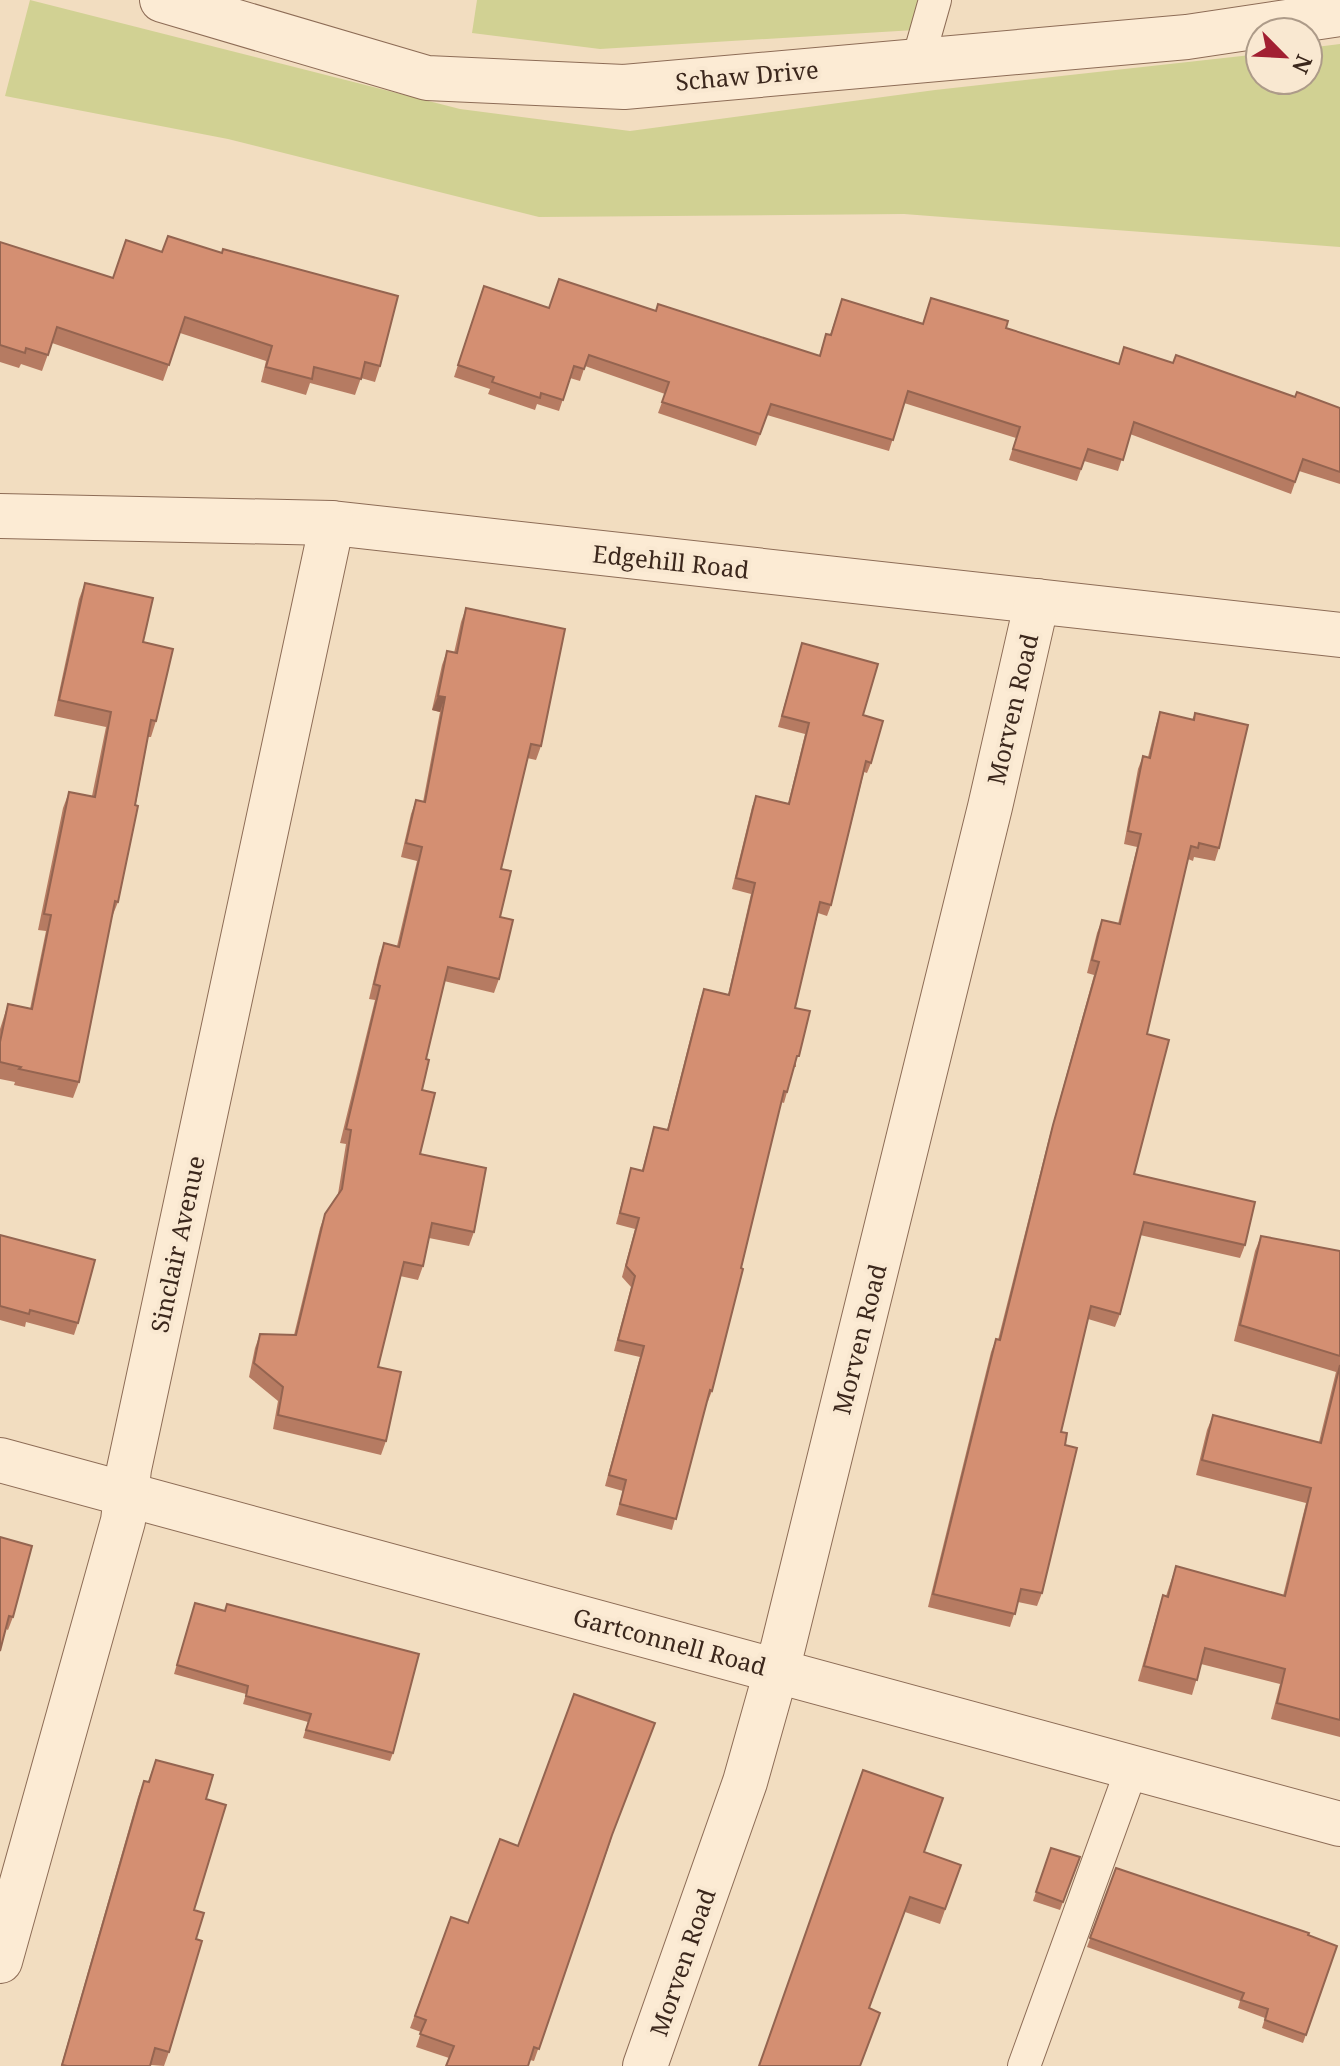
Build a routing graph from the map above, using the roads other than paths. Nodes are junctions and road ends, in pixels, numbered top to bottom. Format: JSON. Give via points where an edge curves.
{"nodes":[{"id":1,"x":162,"y":0,"type":"edge"},
{"id":2,"x":935,"y":0,"type":"edge"},
{"id":3,"x":1340,"y":14,"type":"edge"},
{"id":4,"x":918,"y":60,"type":"junction"},
{"id":5,"x":0,"y":516,"type":"edge"},
{"id":6,"x":332,"y":523,"type":"junction"},
{"id":7,"x":1037,"y":601,"type":"junction"},
{"id":8,"x":1340,"y":635,"type":"edge"},
{"id":9,"x":0,"y":1460,"type":"edge"},
{"id":10,"x":125,"y":1494,"type":"junction"},
{"id":11,"x":777,"y":1670,"type":"junction"},
{"id":12,"x":1132,"y":1768,"type":"junction"},
{"id":13,"x":1340,"y":1824,"type":"edge"},
{"id":14,"x":0,"y":1961,"type":"edge"},
{"id":15,"x":645,"y":2066,"type":"edge"},
{"id":16,"x":1024,"y":2066,"type":"edge"}],
"edges":[{"from":1,"to":4,"type":"street","name":"Schaw Drive","via":[[427,78],[624,87]]},
{"from":2,"to":4,"type":"lane"},
{"from":3,"to":4,"type":"street","name":"Schaw Drive","via":[[1187,37]]},
{"from":5,"to":6,"type":"street","name":"Edgehill Road"},
{"from":6,"to":7,"type":"street","name":"Edgehill Road"},
{"from":6,"to":10,"type":"street","name":"Sinclair Avenue"},
{"from":7,"to":8,"type":"street","name":"Edgehill Road"},
{"from":7,"to":11,"type":"street","name":"Morven Road"},
{"from":9,"to":10,"type":"street","name":"Gartconnell Road"},
{"from":10,"to":11,"type":"street","name":"Gartconnell Road"},
{"from":10,"to":14,"type":"street","name":"Sinclair Avenue","via":[[123,1521]]},
{"from":11,"to":12,"type":"street","name":"Gartconnell Road"},
{"from":11,"to":15,"type":"street","name":"Morven Road","via":[[745,1782]]},
{"from":12,"to":13,"type":"street","name":"Gartconnell Road"},
{"from":12,"to":16,"type":"lane"}]}
